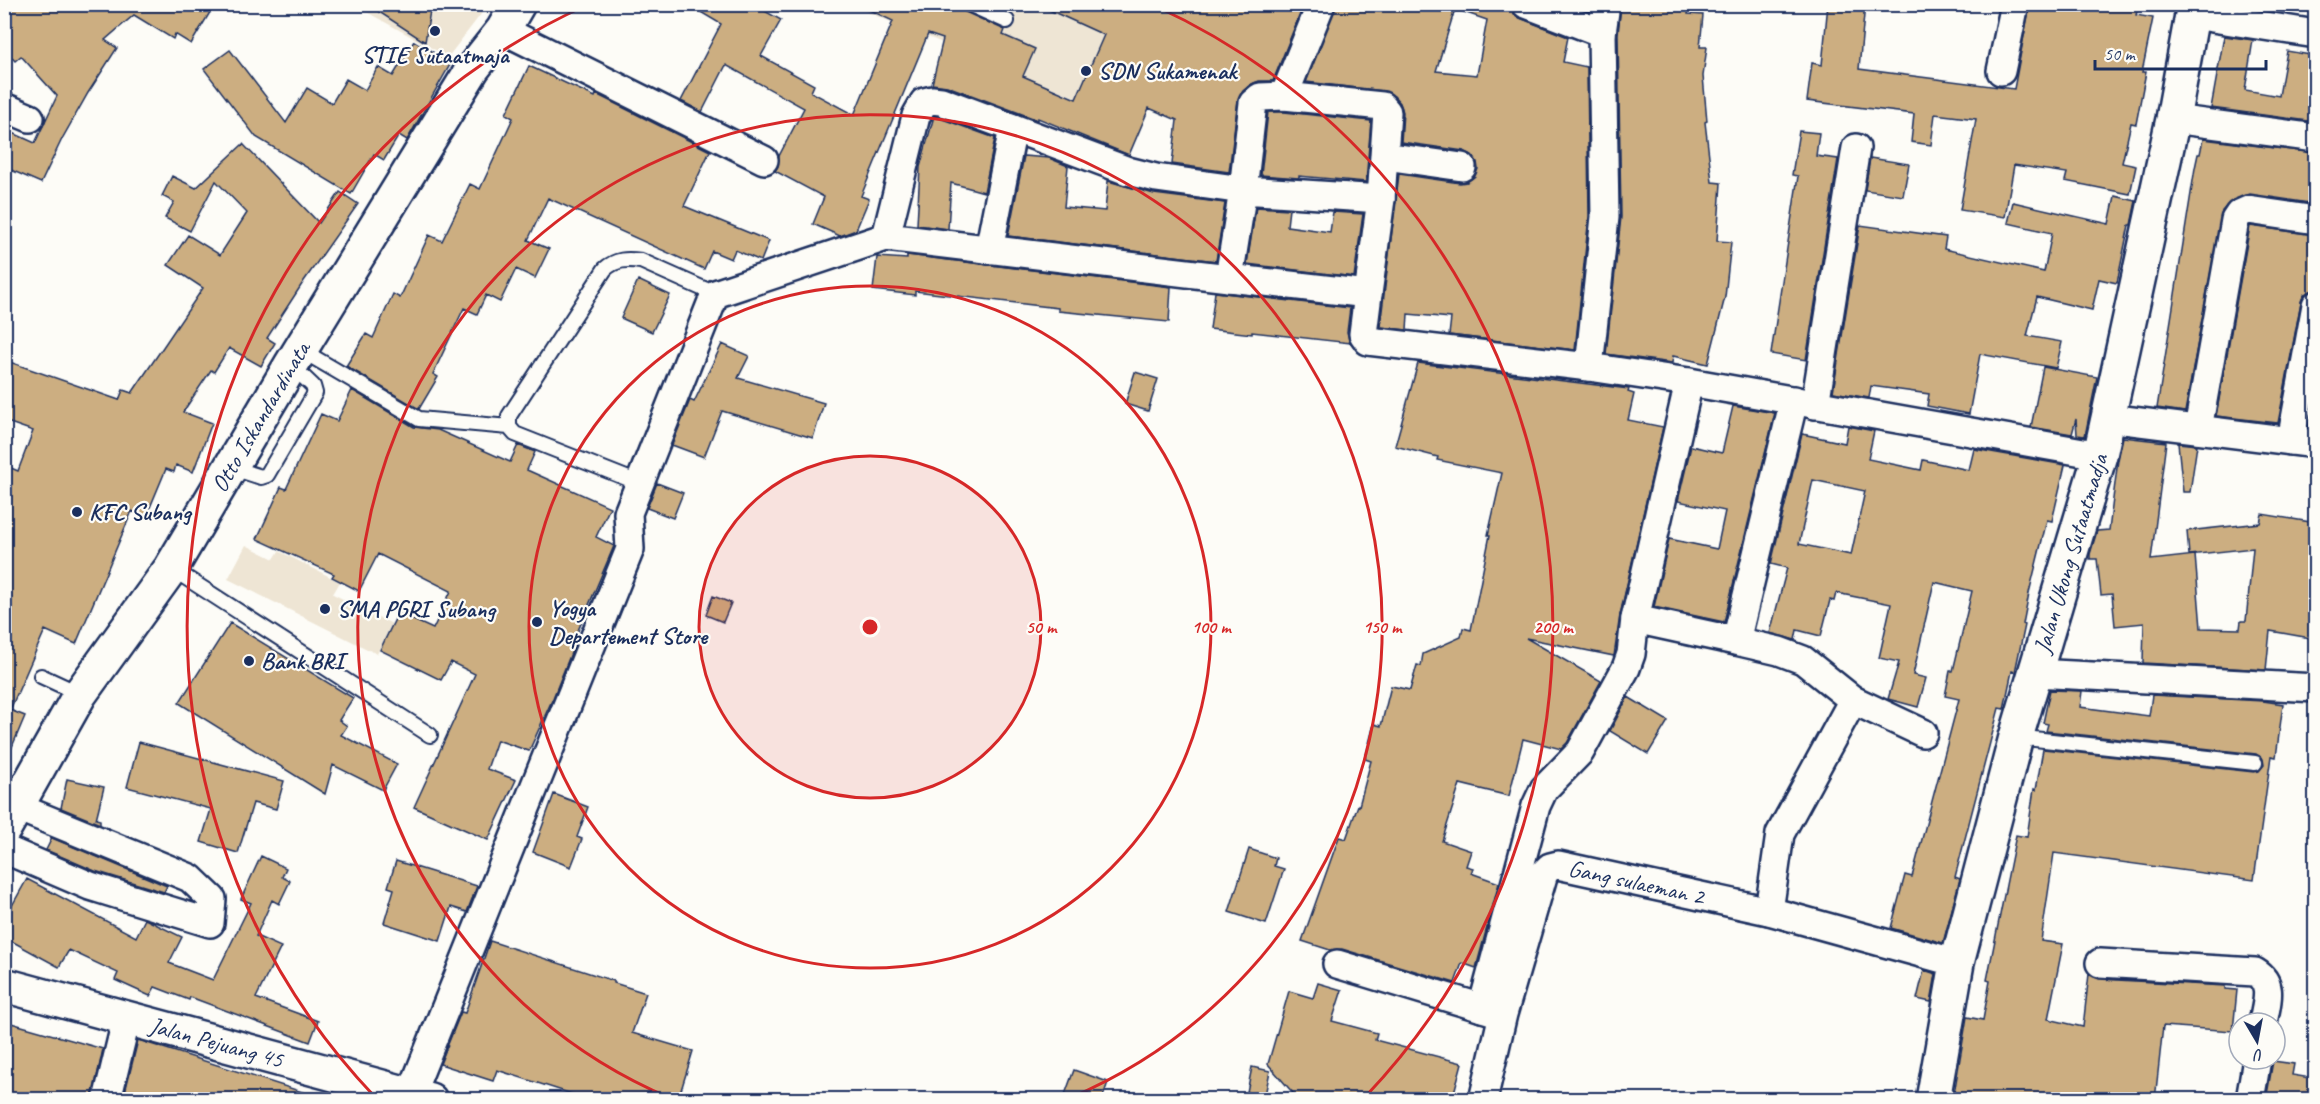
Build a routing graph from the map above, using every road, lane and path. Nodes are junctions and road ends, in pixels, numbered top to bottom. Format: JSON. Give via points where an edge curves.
{"nodes":[{"id":1,"x":969,"y":4,"type":"edge"},
{"id":2,"x":1321,"y":4,"type":"edge"},
{"id":3,"x":1526,"y":4,"type":"edge"},
{"id":4,"x":1606,"y":4,"type":"edge"},
{"id":5,"x":2015,"y":4,"type":"edge"},
{"id":6,"x":2194,"y":10,"type":"edge"},
{"id":7,"x":509,"y":12,"type":"edge"},
{"id":8,"x":1007,"y":21,"type":"dead end"},
{"id":9,"x":1602,"y":33,"type":"junction"},
{"id":10,"x":2316,"y":34,"type":"edge"},
{"id":11,"x":2001,"y":71,"type":"dead end"},
{"id":12,"x":1284,"y":96,"type":"junction"},
{"id":13,"x":4,"y":107,"type":"edge"},
{"id":14,"x":30,"y":118,"type":"dead end"},
{"id":15,"x":2173,"y":119,"type":"junction"},
{"id":16,"x":1013,"y":128,"type":"junction"},
{"id":17,"x":2316,"y":138,"type":"edge"},
{"id":18,"x":1856,"y":148,"type":"dead end"},
{"id":19,"x":1385,"y":156,"type":"junction"},
{"id":20,"x":764,"y":160,"type":"dead end"},
{"id":21,"x":1462,"y":167,"type":"dead end"},
{"id":22,"x":1243,"y":190,"type":"junction"},
{"id":23,"x":1381,"y":199,"type":"junction"},
{"id":24,"x":2316,"y":220,"type":"edge"},
{"id":25,"x":886,"y":237,"type":"junction"},
{"id":26,"x":989,"y":250,"type":"junction"},
{"id":27,"x":1229,"y":278,"type":"junction"},
{"id":28,"x":715,"y":294,"type":"junction"},
{"id":29,"x":1368,"y":294,"type":"junction"},
{"id":30,"x":2316,"y":305,"type":"edge"},
{"id":31,"x":296,"y":357,"type":"junction"},
{"id":32,"x":1589,"y":367,"type":"junction"},
{"id":33,"x":1689,"y":382,"type":"junction"},
{"id":34,"x":1805,"y":403,"type":"junction"},
{"id":35,"x":2108,"y":418,"type":"junction"},
{"id":36,"x":509,"y":427,"type":"junction"},
{"id":37,"x":2198,"y":429,"type":"junction"},
{"id":38,"x":2303,"y":442,"type":"edge"},
{"id":39,"x":2100,"y":455,"type":"junction"},
{"id":40,"x":639,"y":483,"type":"junction"},
{"id":41,"x":171,"y":568,"type":"junction"},
{"id":42,"x":1635,"y":619,"type":"junction"},
{"id":43,"x":1736,"y":641,"type":"junction"},
{"id":44,"x":2035,"y":673,"type":"junction"},
{"id":45,"x":41,"y":676,"type":"dead end"},
{"id":46,"x":2316,"y":688,"type":"edge"},
{"id":47,"x":80,"y":694,"type":"junction"},
{"id":48,"x":1853,"y":700,"type":"junction"},
{"id":49,"x":1923,"y":732,"type":"dead end"},
{"id":50,"x":430,"y":735,"type":"dead end"},
{"id":51,"x":2016,"y":737,"type":"junction"},
{"id":52,"x":2255,"y":763,"type":"dead end"},
{"id":53,"x":8,"y":825,"type":"edge"},
{"id":54,"x":1769,"y":911,"type":"junction"},
{"id":55,"x":1957,"y":963,"type":"junction"},
{"id":56,"x":2100,"y":963,"type":"dead end"},
{"id":57,"x":1336,"y":964,"type":"dead end"},
{"id":58,"x":4,"y":985,"type":"edge"},
{"id":59,"x":1493,"y":1011,"type":"junction"},
{"id":60,"x":2265,"y":1011,"type":"edge"},
{"id":61,"x":127,"y":1017,"type":"junction"},
{"id":62,"x":2255,"y":1071,"type":"edge"},
{"id":63,"x":420,"y":1097,"type":"edge"},
{"id":64,"x":106,"y":1100,"type":"edge"},
{"id":65,"x":1483,"y":1100,"type":"edge"},
{"id":66,"x":1932,"y":1100,"type":"edge"},
{"id":67,"x":2250,"y":1100,"type":"edge"}],
"edges":[{"from":1,"to":8,"type":"lane"},
{"from":2,"to":12,"type":"street"},
{"from":3,"to":9,"type":"street"},
{"from":4,"to":9,"type":"street"},
{"from":5,"to":11,"type":"street"},
{"from":6,"to":10,"type":"street"},
{"from":6,"to":15,"type":"main road","name":"Jalan Ukong Sutaatmadja"},
{"from":7,"to":20,"type":"street"},
{"from":7,"to":31,"type":"main road","name":"Otto Iskandardinata"},
{"from":9,"to":32,"type":"street","via":[[1605,217]]},
{"from":12,"to":19,"type":"street","via":[[1382,106],[1387,111]]},
{"from":12,"to":22,"type":"street","via":[[1260,97],[1253,103]]},
{"from":13,"to":14,"type":"street"},
{"from":15,"to":17,"type":"street"},
{"from":15,"to":35,"type":"main road","name":"Jalan Ukong Sutaatmadja"},
{"from":16,"to":22,"type":"street","via":[[1128,171]]},
{"from":16,"to":25,"type":"street","via":[[941,101],[924,102],[916,116]]},
{"from":16,"to":26,"type":"street"},
{"from":18,"to":34,"type":"street"},
{"from":19,"to":21,"type":"street"},
{"from":19,"to":23,"type":"street"},
{"from":22,"to":23,"type":"street"},
{"from":22,"to":27,"type":"street"},
{"from":23,"to":29,"type":"street"},
{"from":24,"to":37,"type":"street","via":[[2248,210],[2235,220]]},
{"from":25,"to":26,"type":"street"},
{"from":25,"to":28,"type":"street"},
{"from":26,"to":27,"type":"street"},
{"from":27,"to":29,"type":"street"},
{"from":28,"to":36,"type":"lane","via":[[641,261],[629,259],[611,264],[509,416]]},
{"from":28,"to":40,"type":"street"},
{"from":29,"to":32,"type":"street","via":[[1363,334],[1368,341]]},
{"from":30,"to":38,"type":"street"},
{"from":31,"to":36,"type":"lane","via":[[419,419]]},
{"from":31,"to":41,"type":"main road","name":"Otto Iskandardinata"},
{"from":32,"to":33,"type":"street"},
{"from":33,"to":34,"type":"street"},
{"from":33,"to":42,"type":"street"},
{"from":34,"to":39,"type":"street"},
{"from":34,"to":43,"type":"street"},
{"from":35,"to":37,"type":"street"},
{"from":35,"to":39,"type":"main road","name":"Jalan Ukong Sutaatmadja"},
{"from":36,"to":40,"type":"lane","via":[[515,434]]},
{"from":37,"to":38,"type":"street"},
{"from":39,"to":44,"type":"main road","name":"Jalan Ukong Sutaatmadja"},
{"from":40,"to":63,"type":"street","via":[[628,513],[630,549]]},
{"from":41,"to":47,"type":"main road","name":"Otto Iskandardinata"},
{"from":41,"to":50,"type":"lane"},
{"from":42,"to":43,"type":"street"},
{"from":42,"to":59,"type":"street","via":[[1631,654],[1619,681],[1580,752],[1544,789],[1536,806]]},
{"from":43,"to":48,"type":"street","via":[[1803,660]]},
{"from":44,"to":46,"type":"street"},
{"from":44,"to":51,"type":"main road","name":"Jalan Ukong Sutaatmadja"},
{"from":45,"to":47,"type":"lane"},
{"from":47,"to":53,"type":"main road","name":"Otto Iskandardinata"},
{"from":48,"to":49,"type":"street"},
{"from":48,"to":54,"type":"street","via":[[1780,834]]},
{"from":51,"to":52,"type":"lane"},
{"from":51,"to":55,"type":"main road","name":"Jalan Ukong Sutaatmadja"},
{"from":53,"to":53,"type":"street","via":[[190,878],[212,899],[210,923],[90,885]]},
{"from":54,"to":55,"type":"street","name":"Gang sulaeman 2"},
{"from":54,"to":59,"type":"street","name":"Gang sulaeman 2","via":[[1558,865],[1550,867],[1544,873]]},
{"from":55,"to":66,"type":"main road","name":"Jalan Ukong Sutaatmadja"},
{"from":56,"to":60,"type":"street","via":[[2255,972],[2267,984]]},
{"from":57,"to":59,"type":"street"},
{"from":58,"to":61,"type":"main road","name":"Jalan Pejuang 45"},
{"from":59,"to":65,"type":"street","name":"Gang sulaeman 2"},
{"from":61,"to":63,"type":"main road","name":"Jalan Pejuang 45"},
{"from":61,"to":64,"type":"street"},
{"from":62,"to":67,"type":"street"}]}
